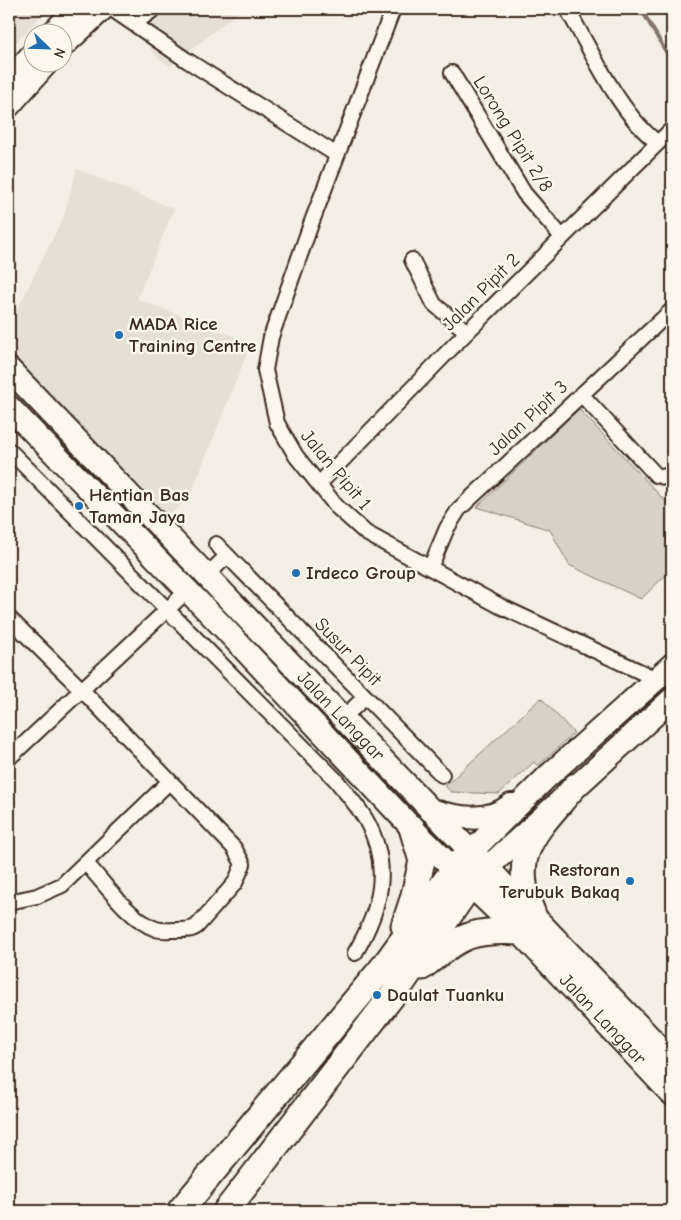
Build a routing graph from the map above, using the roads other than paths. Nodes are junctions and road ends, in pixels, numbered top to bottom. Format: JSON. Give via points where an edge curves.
{"nodes":[{"id":1,"x":75,"y":9,"type":"edge"},
{"id":2,"x":104,"y":9,"type":"edge"},
{"id":3,"x":112,"y":9,"type":"edge"},
{"id":4,"x":154,"y":9,"type":"edge"},
{"id":5,"x":393,"y":9,"type":"edge"},
{"id":6,"x":568,"y":9,"type":"edge"},
{"id":7,"x":62,"y":22,"type":"edge"},
{"id":8,"x":134,"y":24,"type":"junction"},
{"id":9,"x":72,"y":39,"type":"edge"},
{"id":10,"x":22,"y":64,"type":"edge"},
{"id":11,"x":40,"y":72,"type":"edge"},
{"id":12,"x":452,"y":73,"type":"dead end"},
{"id":13,"x":9,"y":79,"type":"edge"},
{"id":14,"x":9,"y":107,"type":"edge"},
{"id":15,"x":672,"y":130,"type":"edge"},
{"id":16,"x":658,"y":142,"type":"junction"},
{"id":17,"x":337,"y":155,"type":"junction"},
{"id":18,"x":562,"y":237,"type":"junction"},
{"id":19,"x":412,"y":260,"type":"dead end"},
{"id":20,"x":672,"y":310,"type":"edge"},
{"id":21,"x":467,"y":332,"type":"junction"},
{"id":22,"x":9,"y":370,"type":"edge"},
{"id":23,"x":581,"y":394,"type":"junction"},
{"id":24,"x":12,"y":417,"type":"edge"},
{"id":25,"x":9,"y":450,"type":"edge"},
{"id":26,"x":672,"y":479,"type":"edge"},
{"id":27,"x":319,"y":484,"type":"junction"},
{"id":28,"x":216,"y":544,"type":"dead end"},
{"id":29,"x":227,"y":556,"type":"junction"},
{"id":30,"x":430,"y":568,"type":"junction"},
{"id":31,"x":199,"y":570,"type":"junction"},
{"id":32,"x":177,"y":595,"type":"junction"},
{"id":33,"x":9,"y":618,"type":"edge"},
{"id":34,"x":667,"y":670,"type":"edge"},
{"id":35,"x":83,"y":691,"type":"junction"},
{"id":36,"x":365,"y":697,"type":"junction"},
{"id":37,"x":672,"y":700,"type":"edge"},
{"id":38,"x":342,"y":719,"type":"junction"},
{"id":39,"x":9,"y":758,"type":"edge"},
{"id":40,"x":442,"y":775,"type":"dead end"},
{"id":41,"x":547,"y":777,"type":"junction"},
{"id":42,"x":169,"y":782,"type":"junction"},
{"id":43,"x":575,"y":786,"type":"junction"},
{"id":44,"x":429,"y":810,"type":"junction"},
{"id":45,"x":412,"y":828,"type":"junction"},
{"id":46,"x":86,"y":863,"type":"junction"},
{"id":47,"x":471,"y":868,"type":"junction"},
{"id":48,"x":9,"y":902,"type":"edge"},
{"id":49,"x":528,"y":924,"type":"junction"},
{"id":50,"x":355,"y":953,"type":"dead end"},
{"id":51,"x":393,"y":975,"type":"junction"},
{"id":52,"x":672,"y":1062,"type":"edge"},
{"id":53,"x":672,"y":1093,"type":"edge"},
{"id":54,"x":180,"y":1211,"type":"edge"},
{"id":55,"x":226,"y":1211,"type":"edge"}],
"edges":[{"from":1,"to":7,"type":"main road"},
{"from":2,"to":9,"type":"main road"},
{"from":3,"to":8,"type":"street"},
{"from":4,"to":8,"type":"street"},
{"from":5,"to":17,"type":"street","name":"Jalan Pipit 1"},
{"from":6,"to":16,"type":"street","via":[[625,107],[641,130]]},
{"from":8,"to":17,"type":"street"},
{"from":10,"to":13,"type":"main road"},
{"from":11,"to":14,"type":"main road"},
{"from":12,"to":18,"type":"street","name":"Lorong Pipit 2/8","via":[[524,193]]},
{"from":15,"to":16,"type":"street","name":"Jalan Pipit 2"},
{"from":16,"to":18,"type":"street","name":"Jalan Pipit 2"},
{"from":17,"to":27,"type":"street","name":"Jalan Pipit 1","via":[[271,337],[265,370],[276,422],[296,456]]},
{"from":18,"to":21,"type":"street","name":"Jalan Pipit 2"},
{"from":19,"to":21,"type":"street","via":[[434,304]]},
{"from":20,"to":23,"type":"street","name":"Jalan Pipit 3"},
{"from":21,"to":27,"type":"street","name":"Jalan Pipit 2"},
{"from":22,"to":31,"type":"main road","name":"Jalan Langgar"},
{"from":23,"to":26,"type":"street","via":[[656,475]]},
{"from":23,"to":30,"type":"street","name":"Jalan Pipit 3","via":[[459,509]]},
{"from":24,"to":32,"type":"main road","name":"Jalan Langgar"},
{"from":25,"to":32,"type":"street"},
{"from":27,"to":30,"type":"street","name":"Jalan Pipit 1","via":[[338,508],[366,533]]},
{"from":28,"to":29,"type":"street","name":"Susur Pipit"},
{"from":29,"to":31,"type":"street"},
{"from":29,"to":36,"type":"street","name":"Susur Pipit"},
{"from":30,"to":34,"type":"street","name":"Jalan Pipit 1","via":[[500,606]]},
{"from":31,"to":32,"type":"main road"},
{"from":31,"to":38,"type":"main road","name":"Jalan Langgar"},
{"from":32,"to":35,"type":"street"},
{"from":32,"to":45,"type":"main road","name":"Jalan Langgar"},
{"from":32,"to":50,"type":"street","via":[[336,780],[366,820],[382,867],[380,896]]},
{"from":33,"to":35,"type":"street"},
{"from":34,"to":41,"type":"main road"},
{"from":35,"to":39,"type":"street"},
{"from":35,"to":42,"type":"street"},
{"from":36,"to":38,"type":"street"},
{"from":36,"to":40,"type":"street","name":"Susur Pipit"},
{"from":37,"to":43,"type":"main road"},
{"from":38,"to":44,"type":"main road","name":"Jalan Langgar"},
{"from":41,"to":44,"type":"main road","via":[[496,815],[459,818]]},
{"from":41,"to":47,"type":"main road"},
{"from":42,"to":46,"type":"street"},
{"from":42,"to":46,"type":"street","via":[[234,848],[243,864],[235,883],[198,926],[187,930],[164,930],[148,925],[126,908]]},
{"from":43,"to":47,"type":"main road"},
{"from":43,"to":49,"type":"highway","via":[[533,836],[524,854],[522,875]]},
{"from":44,"to":47,"type":"main road","name":"Jalan Langgar"},
{"from":45,"to":47,"type":"main road","name":"Jalan Langgar"},
{"from":45,"to":51,"type":"highway","via":[[422,862]]},
{"from":46,"to":48,"type":"street","via":[[62,885],[37,896]]},
{"from":47,"to":49,"type":"highway","name":"Jalan Langgar"},
{"from":47,"to":51,"type":"highway"},
{"from":49,"to":51,"type":"highway","via":[[488,930],[457,940]]},
{"from":49,"to":52,"type":"highway","name":"Jalan Langgar"},
{"from":49,"to":53,"type":"highway","name":"Jalan Langgar"},
{"from":51,"to":54,"type":"highway"},
{"from":51,"to":55,"type":"highway"}]}
